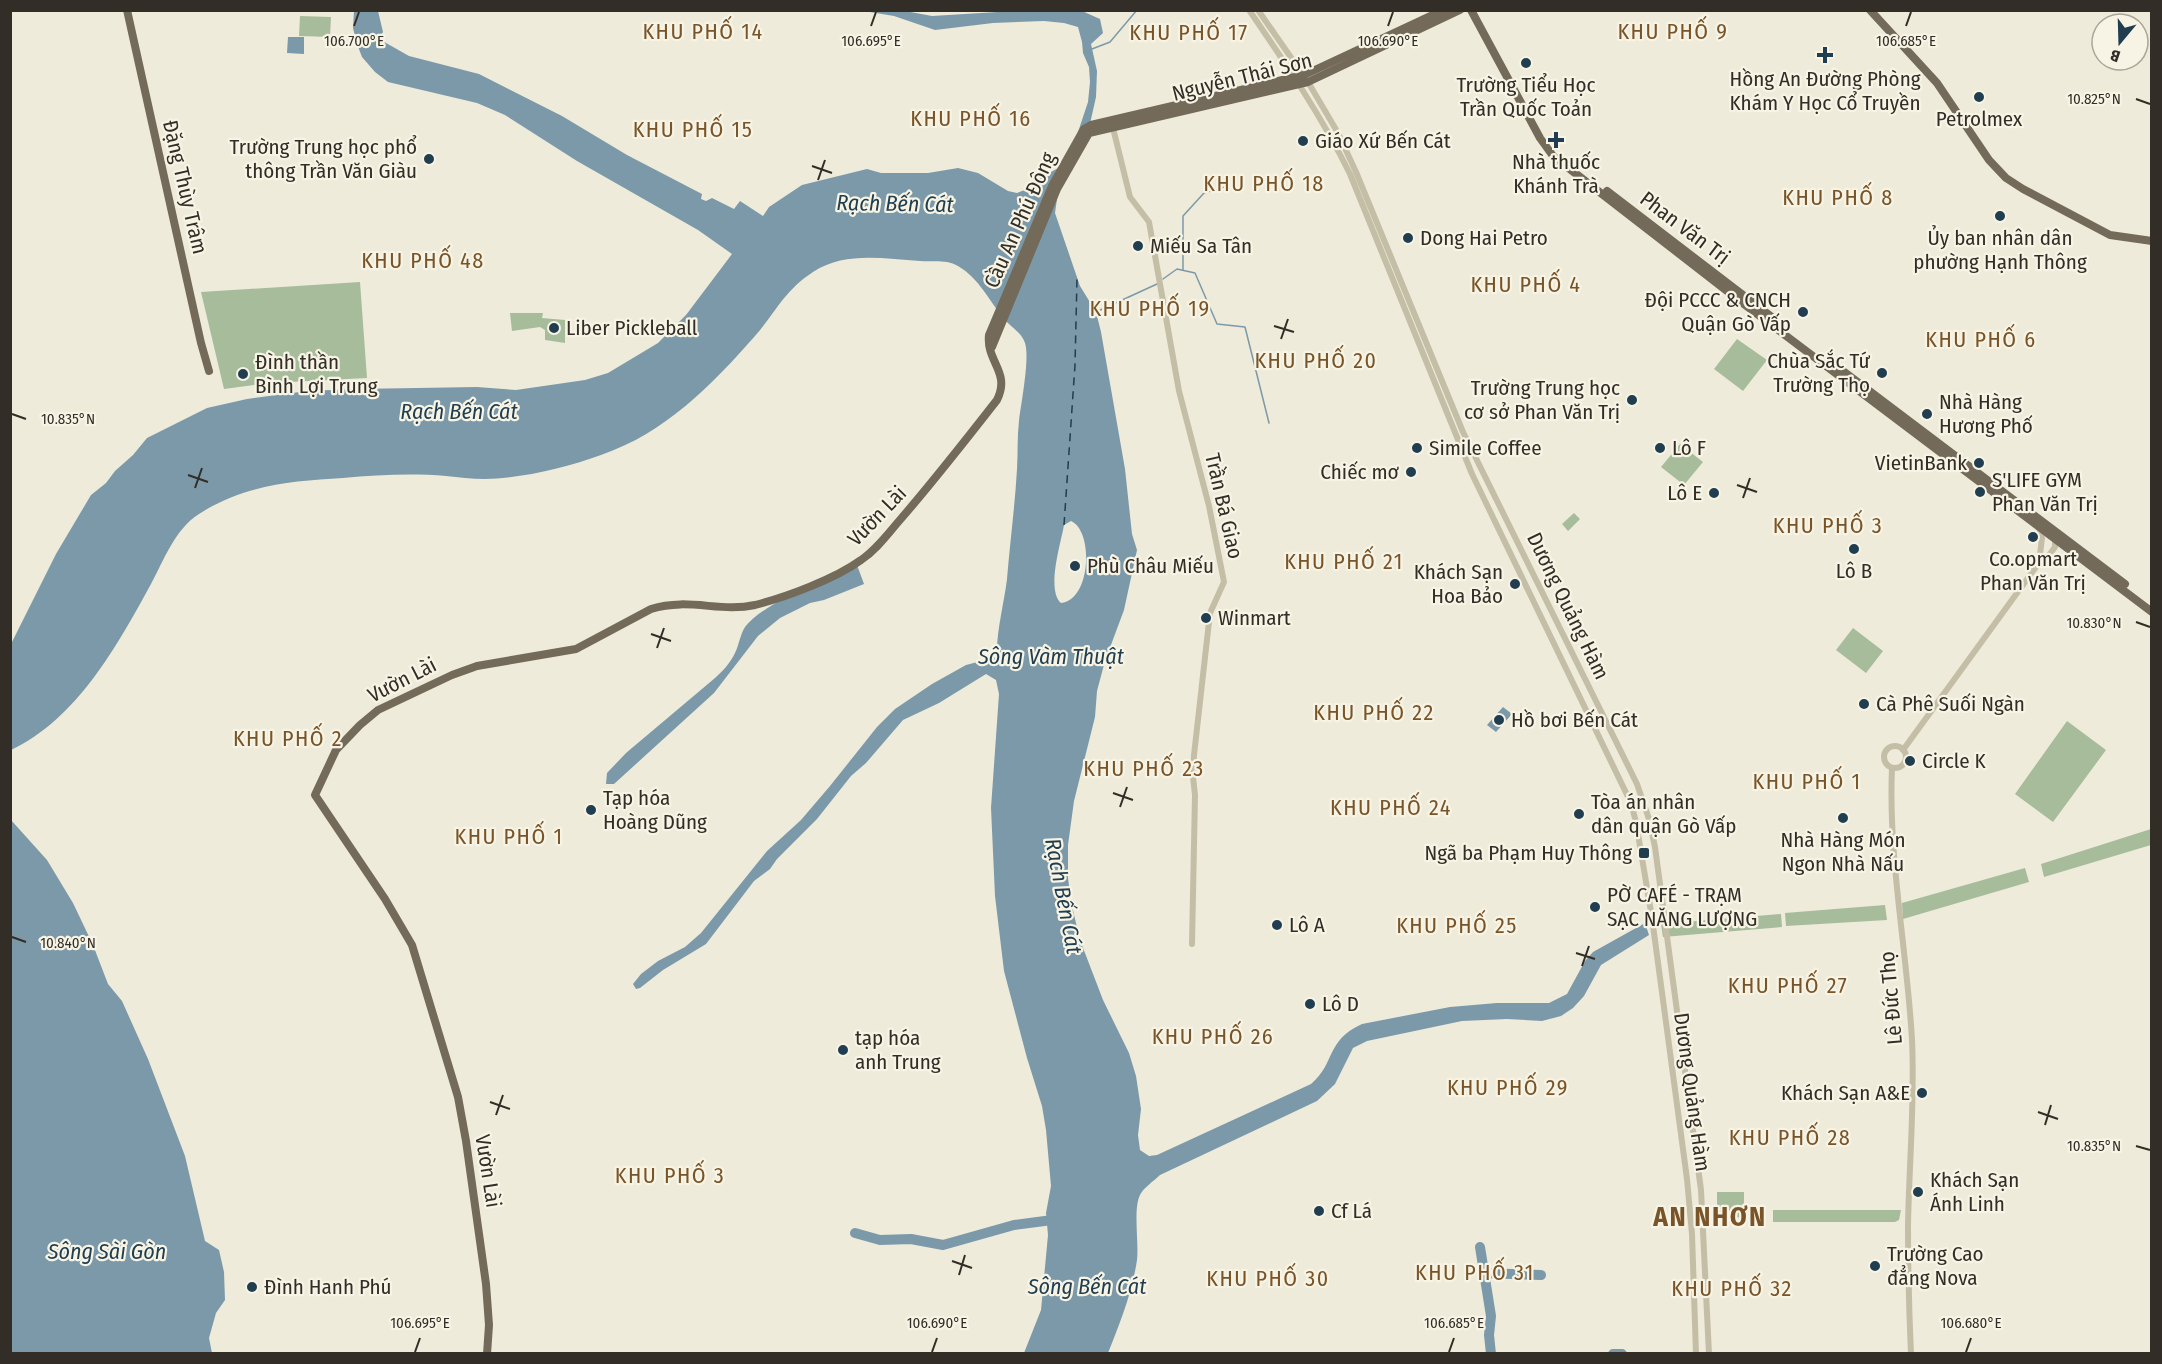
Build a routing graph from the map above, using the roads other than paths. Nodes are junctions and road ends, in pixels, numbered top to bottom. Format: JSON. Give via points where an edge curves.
{"nodes":[{"id":1,"x":127,"y":10,"type":"edge"},
{"id":2,"x":1249,"y":10,"type":"edge"},
{"id":3,"x":1258,"y":10,"type":"edge"},
{"id":4,"x":1443,"y":10,"type":"edge"},
{"id":5,"x":1460,"y":10,"type":"edge"},
{"id":6,"x":1471,"y":10,"type":"edge"},
{"id":7,"x":1476,"y":10,"type":"edge"},
{"id":8,"x":1870,"y":10,"type":"edge"},
{"id":9,"x":1302,"y":79,"type":"junction"},
{"id":10,"x":1516,"y":89,"type":"junction"},
{"id":11,"x":1112,"y":124,"type":"junction"},
{"id":12,"x":1091,"y":128,"type":"joint"},
{"id":13,"x":1600,"y":189,"type":"junction"},
{"id":14,"x":2151,"y":241,"type":"edge"},
{"id":15,"x":991,"y":337,"type":"joint"},
{"id":16,"x":209,"y":372,"type":"dead end"},
{"id":17,"x":1456,"y":427,"type":"junction"},
{"id":18,"x":2039,"y":526,"type":"junction"},
{"id":19,"x":2057,"y":538,"type":"junction"},
{"id":20,"x":2041,"y":554,"type":"junction"},
{"id":21,"x":2039,"y":563,"type":"junction"},
{"id":22,"x":2151,"y":605,"type":"edge"},
{"id":23,"x":2151,"y":612,"type":"edge"},
{"id":24,"x":1903,"y":750,"type":"junction"},
{"id":25,"x":1892,"y":768,"type":"junction"},
{"id":26,"x":1649,"y":819,"type":"junction"},
{"id":27,"x":1636,"y":822,"type":"junction"},
{"id":28,"x":1192,"y":944,"type":"dead end"},
{"id":29,"x":487,"y":1353,"type":"edge"},
{"id":30,"x":1696,"y":1353,"type":"edge"},
{"id":31,"x":1709,"y":1353,"type":"edge"},
{"id":32,"x":1911,"y":1353,"type":"edge"}],
"edges":[{"from":1,"to":16,"type":"main road","name":"Đặng Thùy Trâm"},
{"from":2,"to":9,"type":"street","name":"Dương Quảng Hàm"},
{"from":3,"to":9,"type":"street","name":"Dương Quảng Hàm"},
{"from":4,"to":9,"type":"main road","name":"Nguyễn Thái Sơn"},
{"from":5,"to":9,"type":"main road","name":"Nguyễn Thái Sơn"},
{"from":6,"to":10,"type":"main road","name":"Phan Văn Trị"},
{"from":7,"to":10,"type":"main road","name":"Phan Văn Trị"},
{"from":8,"to":14,"type":"main road","via":[[1937,83],[1989,160],[2006,178],[2110,235]]},
{"from":9,"to":11,"type":"main road","name":"Nguyễn Thái Sơn"},
{"from":9,"to":17,"type":"street","name":"Dương Quảng Hàm","via":[[1350,174]]},
{"from":10,"to":13,"type":"main road","name":"Phan Văn Trị","via":[[1552,156]]},
{"from":11,"to":12,"type":"main road","name":"Nguyễn Thái Sơn"},
{"from":11,"to":28,"type":"street","name":"Trần Bá Giao","via":[[1130,197],[1149,222],[1179,391],[1224,582],[1210,613],[1192,777]]},
{"from":12,"to":15,"type":"main road","name":"Cầu An Phú Đông","via":[[1057,189]]},
{"from":13,"to":18,"type":"main road","name":"Phan Văn Trị"},
{"from":13,"to":19,"type":"main road","name":"Phan Văn Trị"},
{"from":15,"to":29,"type":"main road","name":"Vườn Lài","via":[[992,354],[1002,380],[997,400],[917,501],[862,560],[821,581],[758,604],[662,606],[576,648],[488,664],[452,675],[378,710],[360,725],[336,750],[315,792],[412,945],[458,1097],[486,1284]]},
{"from":17,"to":26,"type":"street","name":"Dương Quảng Hàm","via":[[1631,772]]},
{"from":17,"to":27,"type":"street","name":"Dương Quảng Hàm","via":[[1489,512],[1625,789]]},
{"from":18,"to":19,"type":"main road","name":"Phan Văn Trị"},
{"from":18,"to":20,"type":"street","name":"Lê Đức Thọ","via":[[2043,538]]},
{"from":19,"to":20,"type":"street"},
{"from":19,"to":21,"type":"street","name":"Lê Đức Thọ","via":[[2055,547]]},
{"from":19,"to":22,"type":"main road","name":"Phan Văn Trị"},
{"from":19,"to":23,"type":"main road","name":"Phan Văn Trị"},
{"from":20,"to":21,"type":"street","name":"Lê Đức Thọ"},
{"from":21,"to":24,"type":"street","name":"Lê Đức Thọ"},
{"from":24,"to":25,"type":"street","name":"Lê Đức Thọ","via":[[1904,763]]},
{"from":24,"to":25,"type":"street","name":"Lê Đức Thọ","via":[[1895,746],[1886,750],[1884,760]]},
{"from":25,"to":32,"type":"street","name":"Lê Đức Thọ","via":[[1890,803],[1912,1041],[1908,1226]]},
{"from":26,"to":27,"type":"street"},
{"from":26,"to":31,"type":"street","name":"Dương Quảng Hàm","via":[[1699,1169]]},
{"from":27,"to":30,"type":"street","name":"Dương Quảng Hàm","via":[[1687,1179]]}]}
